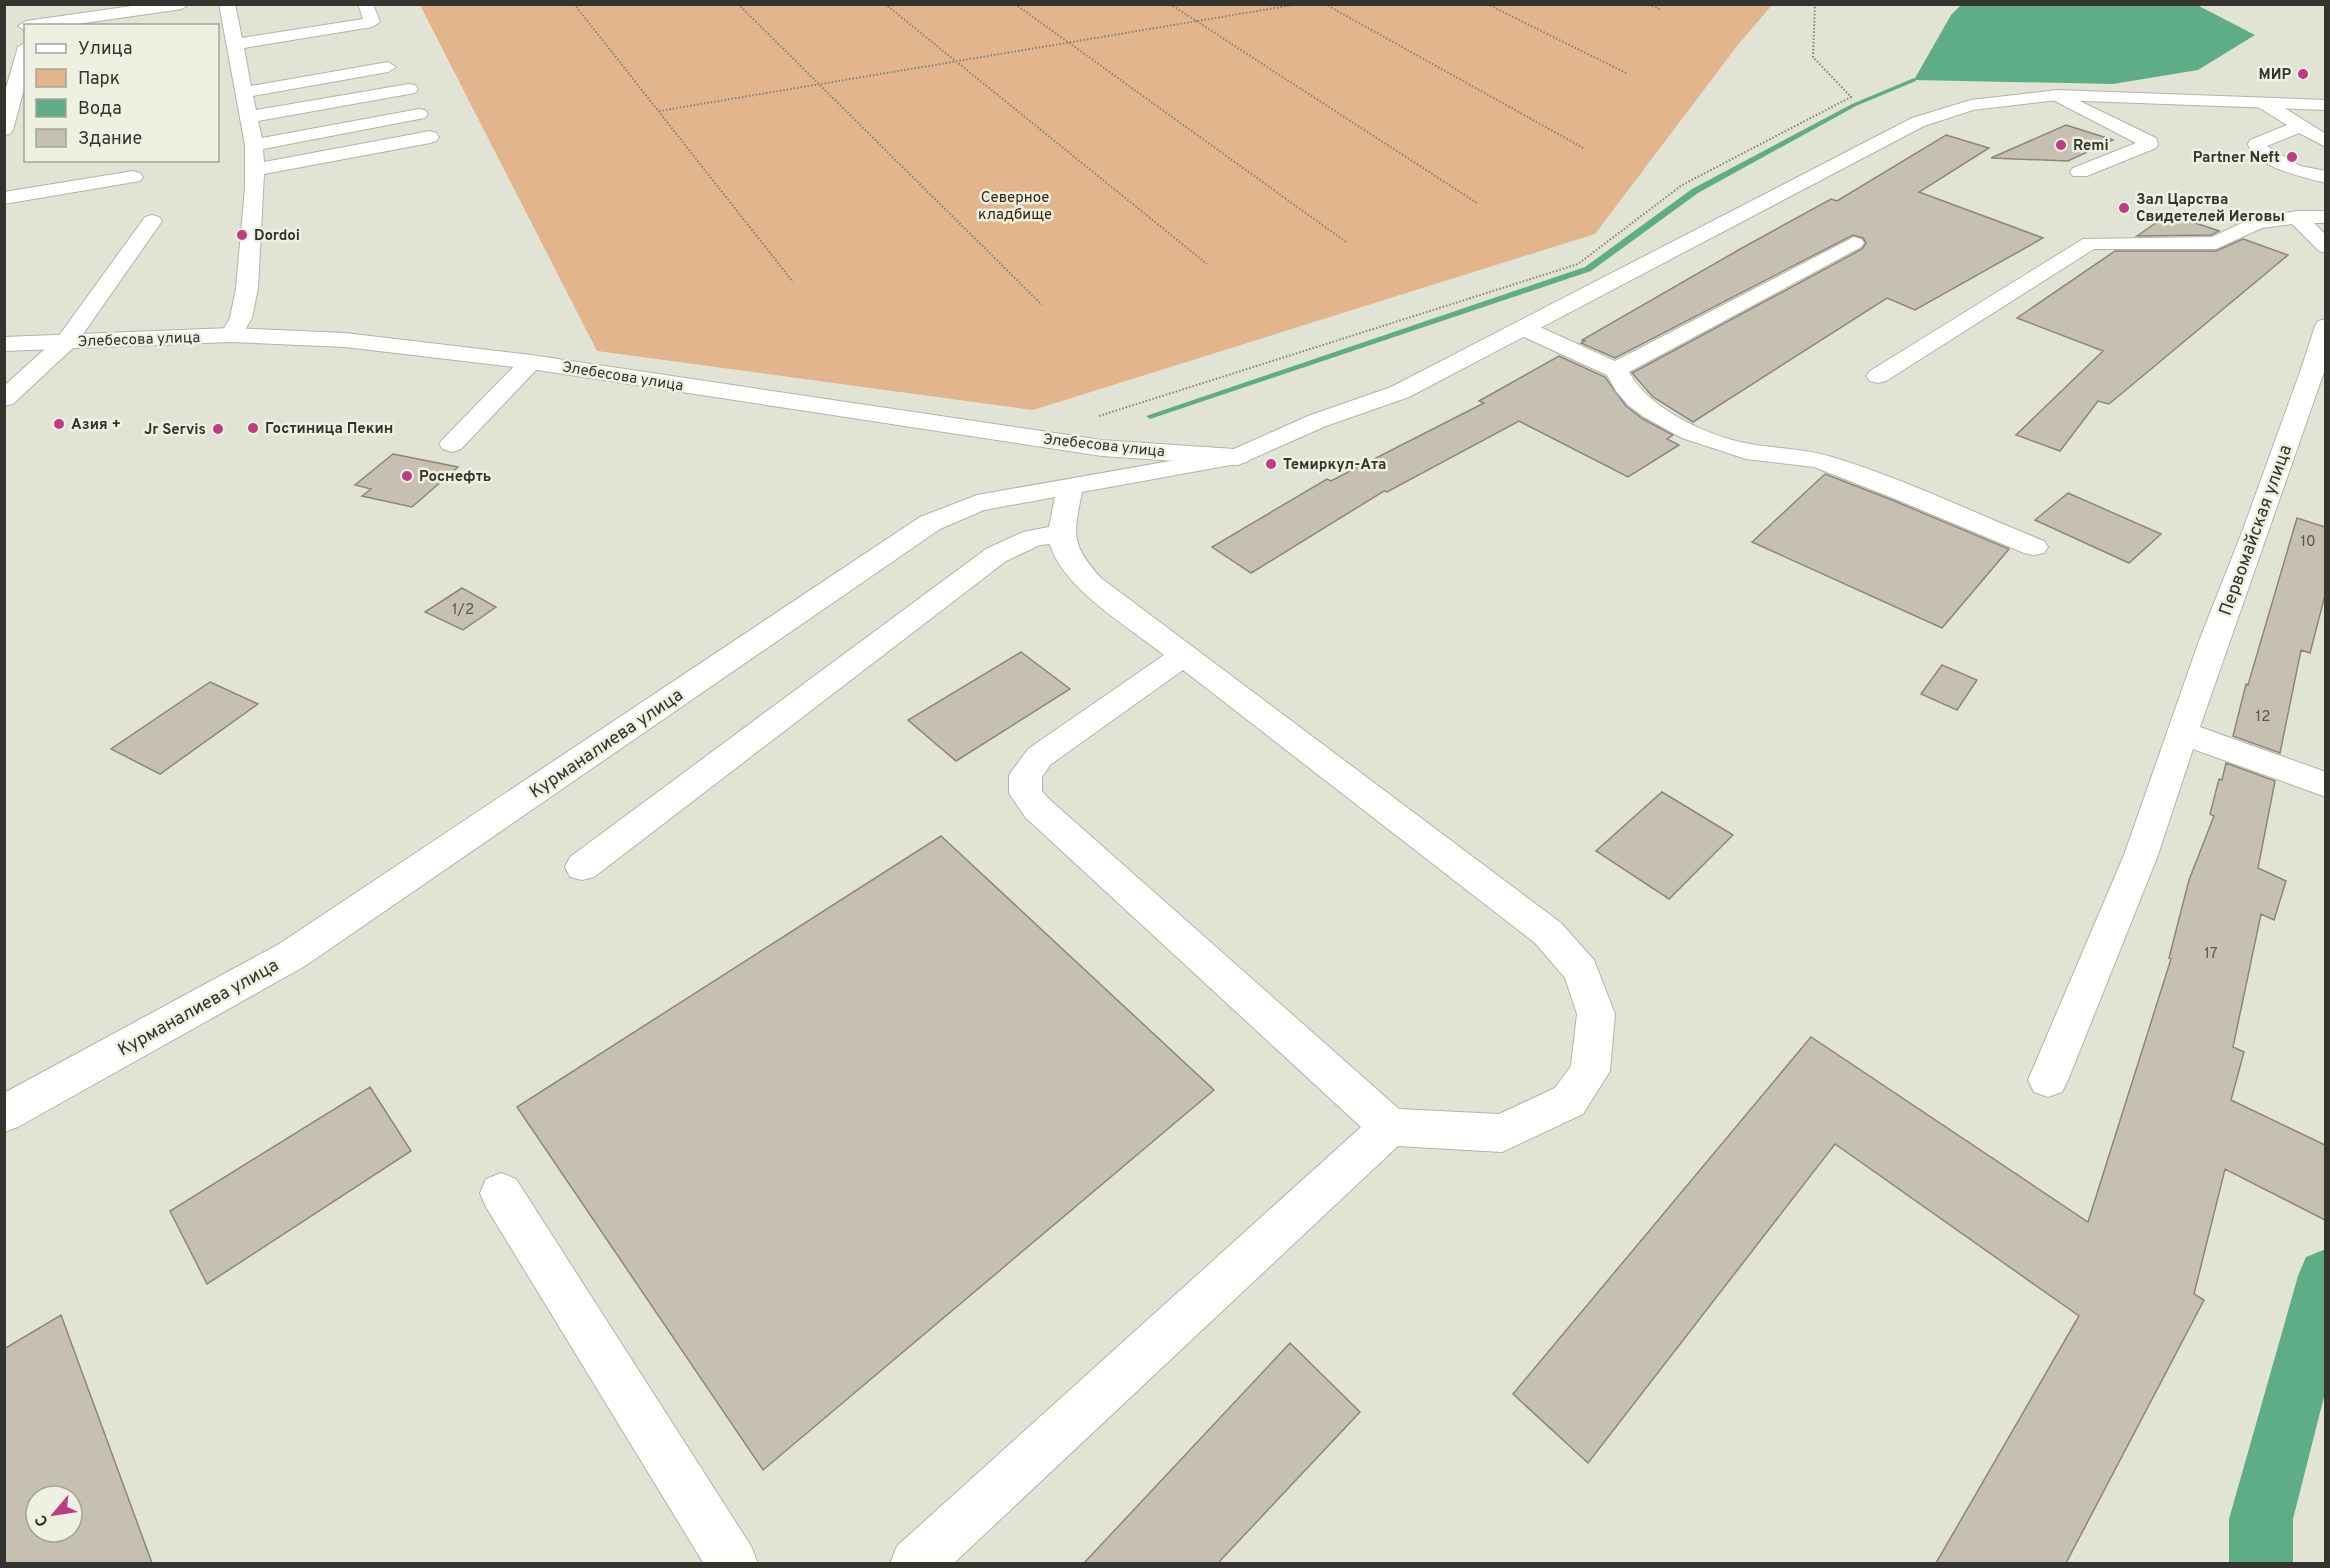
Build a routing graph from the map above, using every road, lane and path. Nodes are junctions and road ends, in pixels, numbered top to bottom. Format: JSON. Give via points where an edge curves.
{"nodes":[{"id":1,"x":36,"y":4,"type":"edge"},
{"id":2,"x":182,"y":4,"type":"edge"},
{"id":3,"x":227,"y":4,"type":"edge"},
{"id":4,"x":365,"y":4,"type":"edge"},
{"id":5,"x":574,"y":4,"type":"edge"},
{"id":6,"x":738,"y":4,"type":"edge"},
{"id":7,"x":885,"y":4,"type":"edge"},
{"id":8,"x":1015,"y":4,"type":"edge"},
{"id":9,"x":1170,"y":4,"type":"edge"},
{"id":10,"x":1299,"y":4,"type":"edge"},
{"id":11,"x":1325,"y":4,"type":"edge"},
{"id":12,"x":1487,"y":4,"type":"edge"},
{"id":13,"x":1649,"y":4,"type":"edge"},
{"id":14,"x":1815,"y":4,"type":"edge"},
{"id":15,"x":1661,"y":10,"type":"dead end"},
{"id":16,"x":1196,"y":22,"type":"junction"},
{"id":17,"x":27,"y":24,"type":"edge"},
{"id":18,"x":40,"y":24,"type":"edge"},
{"id":19,"x":228,"y":33,"type":"edge"},
{"id":20,"x":1067,"y":43,"type":"junction"},
{"id":21,"x":24,"y":52,"type":"edge"},
{"id":22,"x":24,"y":56,"type":"edge"},
{"id":23,"x":4,"y":57,"type":"edge"},
{"id":24,"x":956,"y":62,"type":"junction"},
{"id":25,"x":388,"y":67,"type":"dead end"},
{"id":26,"x":1628,"y":74,"type":"dead end"},
{"id":27,"x":819,"y":85,"type":"junction"},
{"id":28,"x":409,"y":88,"type":"dead end"},
{"id":29,"x":244,"y":92,"type":"junction"},
{"id":30,"x":2057,"y":95,"type":"junction"},
{"id":31,"x":2264,"y":102,"type":"junction"},
{"id":32,"x":2325,"y":105,"type":"edge"},
{"id":33,"x":659,"y":111,"type":"junction"},
{"id":34,"x":419,"y":114,"type":"dead end"},
{"id":35,"x":249,"y":117,"type":"junction"},
{"id":36,"x":24,"y":120,"type":"edge"},
{"id":37,"x":5,"y":125,"type":"edge"},
{"id":38,"x":2300,"y":126,"type":"junction"},
{"id":39,"x":430,"y":137,"type":"dead end"},
{"id":40,"x":2325,"y":142,"type":"edge"},
{"id":41,"x":254,"y":145,"type":"junction"},
{"id":42,"x":1585,"y":149,"type":"dead end"},
{"id":43,"x":254,"y":170,"type":"junction"},
{"id":44,"x":2079,"y":172,"type":"dead end"},
{"id":45,"x":133,"y":177,"type":"dead end"},
{"id":46,"x":2325,"y":177,"type":"edge"},
{"id":47,"x":4,"y":198,"type":"edge"},
{"id":48,"x":1477,"y":203,"type":"dead end"},
{"id":49,"x":2297,"y":217,"type":"junction"},
{"id":50,"x":2325,"y":217,"type":"edge"},
{"id":51,"x":152,"y":221,"type":"dead end"},
{"id":52,"x":1346,"y":242,"type":"dead end"},
{"id":53,"x":1854,"y":243,"type":"dead end"},
{"id":54,"x":2325,"y":247,"type":"edge"},
{"id":55,"x":1206,"y":264,"type":"dead end"},
{"id":56,"x":793,"y":282,"type":"dead end"},
{"id":57,"x":1042,"y":305,"type":"dead end"},
{"id":58,"x":2325,"y":326,"type":"edge"},
{"id":59,"x":1523,"y":328,"type":"junction"},
{"id":60,"x":231,"y":335,"type":"junction"},
{"id":61,"x":66,"y":342,"type":"junction"},
{"id":62,"x":4,"y":344,"type":"edge"},
{"id":63,"x":531,"y":362,"type":"junction"},
{"id":64,"x":1616,"y":370,"type":"junction"},
{"id":65,"x":1878,"y":376,"type":"dead end"},
{"id":66,"x":4,"y":399,"type":"edge"},
{"id":67,"x":1089,"y":419,"type":"dead end"},
{"id":68,"x":452,"y":444,"type":"dead end"},
{"id":69,"x":1238,"y":457,"type":"junction"},
{"id":70,"x":1070,"y":487,"type":"junction"},
{"id":71,"x":1060,"y":534,"type":"junction"},
{"id":72,"x":2034,"y":547,"type":"dead end"},
{"id":73,"x":1184,"y":655,"type":"junction"},
{"id":74,"x":2182,"y":733,"type":"junction"},
{"id":75,"x":2325,"y":785,"type":"edge"},
{"id":76,"x":582,"y":867,"type":"dead end"},
{"id":77,"x":2048,"y":1080,"type":"dead end"},
{"id":78,"x":4,"y":1114,"type":"edge"},
{"id":79,"x":1390,"y":1127,"type":"junction"},
{"id":80,"x":501,"y":1193,"type":"dead end"},
{"id":81,"x":733,"y":1563,"type":"edge"},
{"id":82,"x":915,"y":1563,"type":"edge"}],
"edges":[{"from":1,"to":17,"type":"street"},
{"from":2,"to":18,"type":"street"},
{"from":3,"to":19,"type":"street"},
{"from":4,"to":19,"type":"street","via":[[372,22]]},
{"from":5,"to":33,"type":"path"},
{"from":6,"to":27,"type":"path"},
{"from":7,"to":24,"type":"path"},
{"from":8,"to":20,"type":"path"},
{"from":9,"to":16,"type":"path"},
{"from":10,"to":16,"type":"path"},
{"from":11,"to":42,"type":"path"},
{"from":12,"to":26,"type":"path"},
{"from":13,"to":15,"type":"path"},
{"from":14,"to":67,"type":"path","via":[[1813,57],[1851,97],[1682,185],[1578,264]]},
{"from":16,"to":20,"type":"path"},
{"from":16,"to":48,"type":"path"},
{"from":19,"to":29,"type":"street","via":[[245,65]]},
{"from":20,"to":24,"type":"path"},
{"from":20,"to":52,"type":"path"},
{"from":21,"to":23,"type":"street"},
{"from":22,"to":37,"type":"street"},
{"from":24,"to":27,"type":"path"},
{"from":24,"to":55,"type":"path"},
{"from":25,"to":29,"type":"street"},
{"from":27,"to":33,"type":"path"},
{"from":27,"to":57,"type":"path"},
{"from":28,"to":35,"type":"street"},
{"from":29,"to":35,"type":"street"},
{"from":30,"to":31,"type":"street"},
{"from":30,"to":44,"type":"street","via":[[2149,142]]},
{"from":30,"to":59,"type":"street","via":[[1971,105],[1918,122]]},
{"from":31,"to":32,"type":"street"},
{"from":31,"to":38,"type":"street"},
{"from":33,"to":56,"type":"path"},
{"from":34,"to":41,"type":"street"},
{"from":35,"to":41,"type":"street"},
{"from":36,"to":37,"type":"street"},
{"from":38,"to":40,"type":"street"},
{"from":38,"to":46,"type":"street","via":[[2257,144],[2258,149],[2294,170]]},
{"from":39,"to":43,"type":"street"},
{"from":41,"to":43,"type":"street"},
{"from":43,"to":60,"type":"street","via":[[247,288],[241,318]]},
{"from":45,"to":47,"type":"street"},
{"from":49,"to":50,"type":"street"},
{"from":49,"to":54,"type":"street"},
{"from":49,"to":65,"type":"street","via":[[2257,223],[2216,243],[2090,243]]},
{"from":51,"to":61,"type":"street"},
{"from":53,"to":64,"type":"street"},
{"from":58,"to":74,"type":"street","name":"Первомайская улица","via":[[2305,393]]},
{"from":59,"to":64,"type":"street"},
{"from":59,"to":69,"type":"street","via":[[1400,392],[1317,421]]},
{"from":60,"to":61,"type":"street","name":"Элебесова улица"},
{"from":60,"to":63,"type":"street","name":"Элебесова улица","via":[[345,340]]},
{"from":61,"to":62,"type":"street","name":"Элебесова улица"},
{"from":61,"to":66,"type":"street"},
{"from":63,"to":68,"type":"street"},
{"from":63,"to":69,"type":"street","name":"Элебесова улица","via":[[1102,448]]},
{"from":64,"to":72,"type":"street","via":[[1630,393],[1652,411],[1696,435],[1748,451],[1821,461]]},
{"from":69,"to":70,"type":"street","name":"Курманалиева улица"},
{"from":70,"to":71,"type":"street"},
{"from":70,"to":78,"type":"street","name":"Курманалиева улица","via":[[977,504],[930,523],[291,955]]},
{"from":71,"to":73,"type":"street","via":[[1075,566],[1091,584]]},
{"from":71,"to":76,"type":"street","via":[[1033,538],[996,555]]},
{"from":73,"to":79,"type":"street","via":[[1039,757],[1025,775],[1026,793],[1037,808]]},
{"from":73,"to":79,"type":"street","via":[[1548,933],[1581,971],[1596,1014],[1590,1071],[1569,1101],[1502,1133]]},
{"from":74,"to":75,"type":"street"},
{"from":74,"to":77,"type":"street","name":"Первомайская улица","via":[[2141,855]]},
{"from":79,"to":82,"type":"street"},
{"from":80,"to":81,"type":"street"}]}
